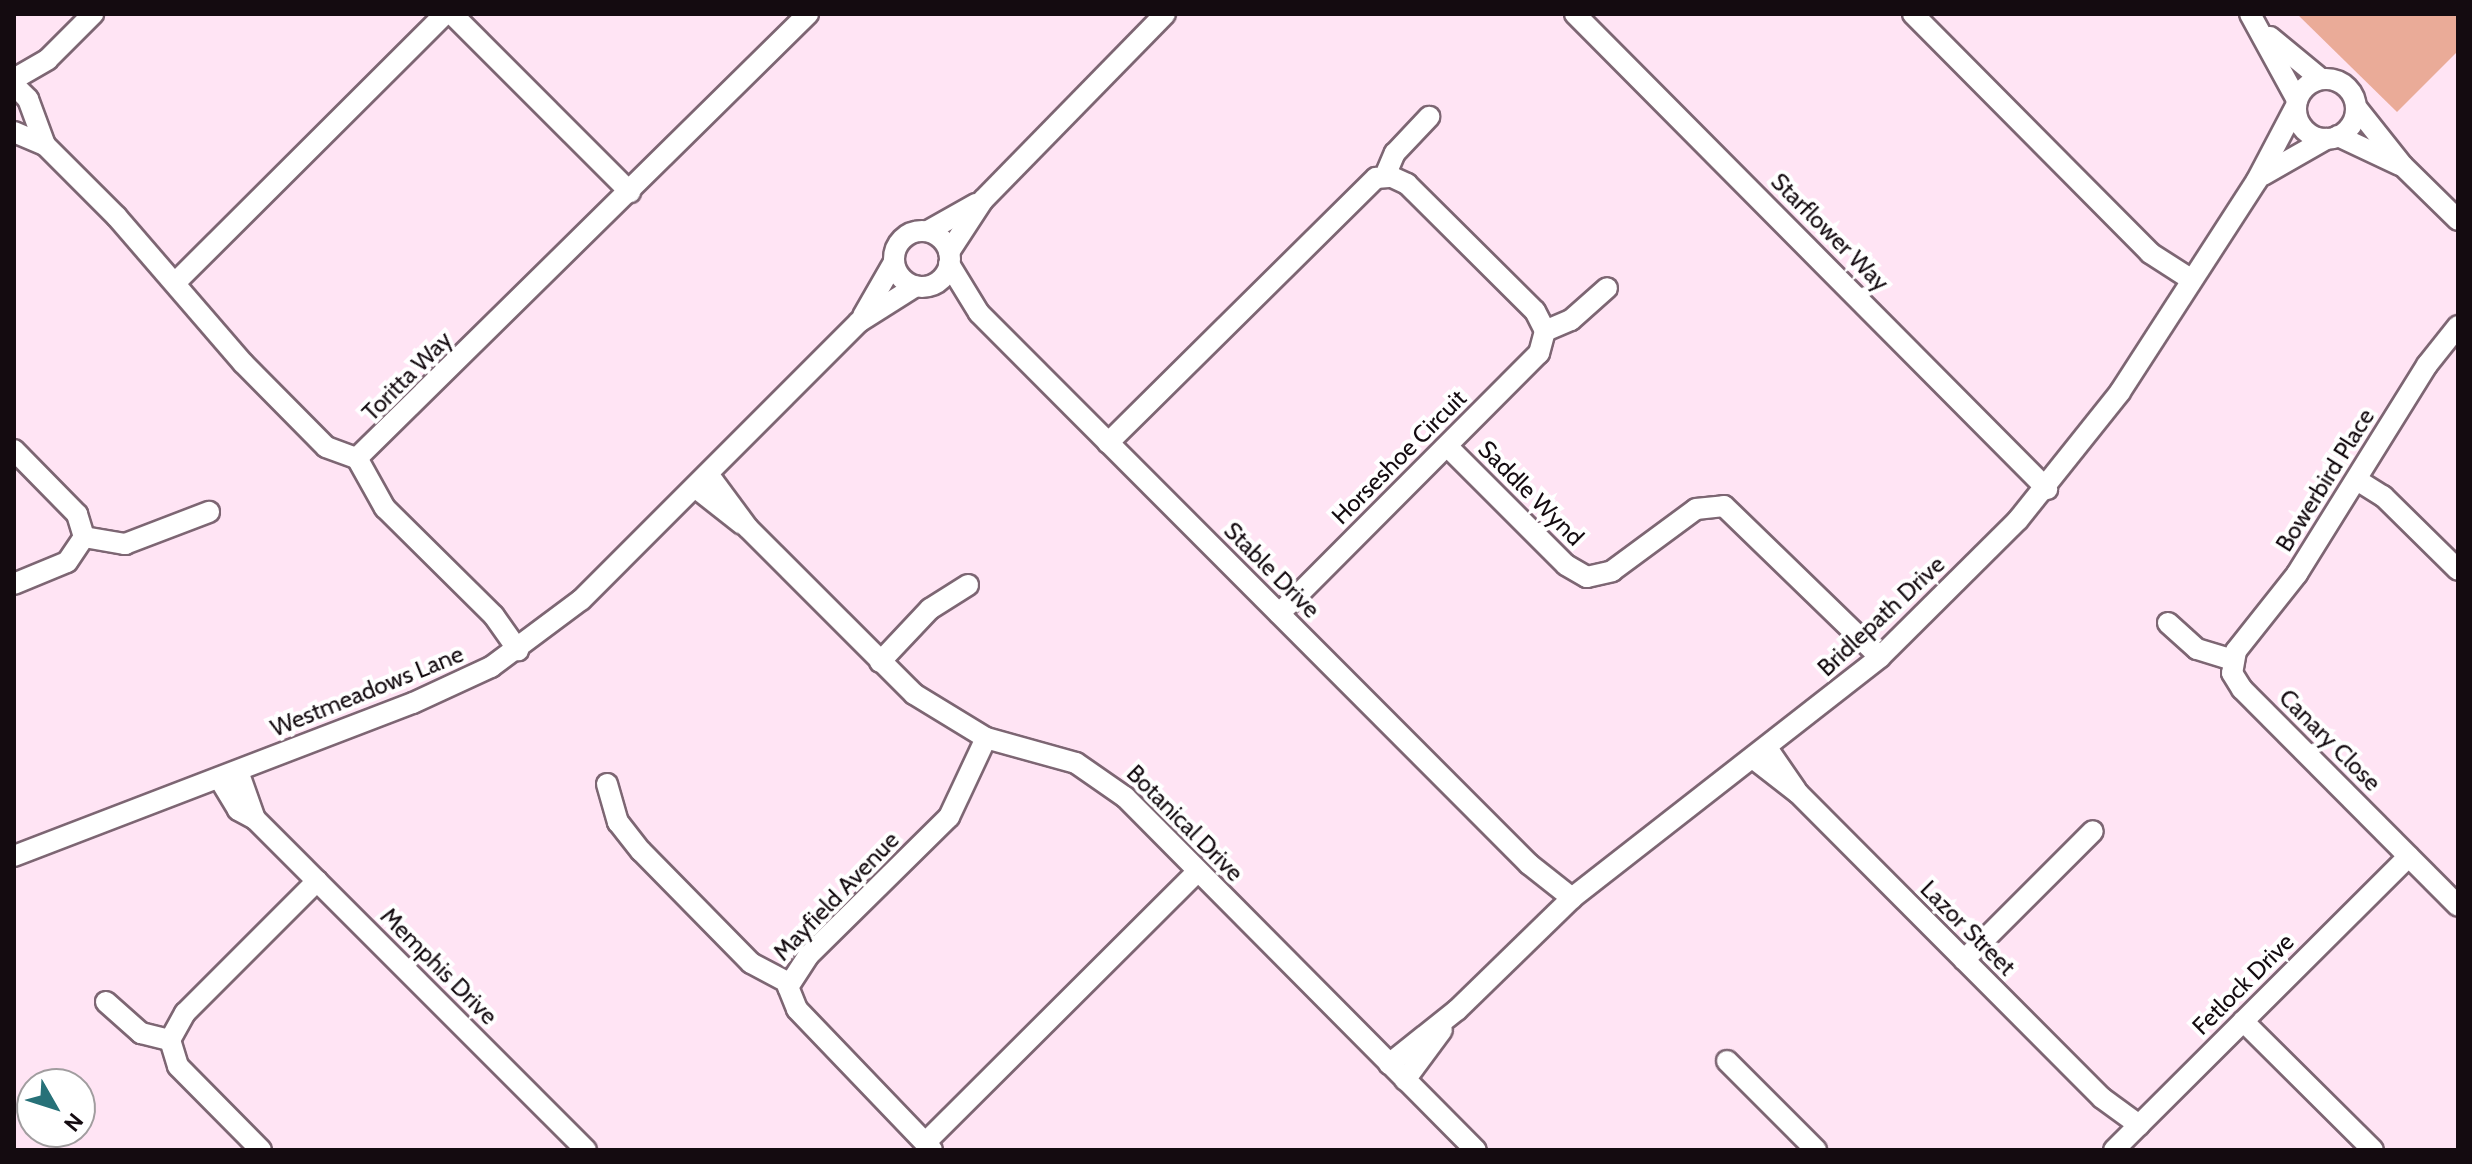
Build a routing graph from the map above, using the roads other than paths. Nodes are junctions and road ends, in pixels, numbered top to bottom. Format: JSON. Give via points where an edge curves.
{"nodes":[{"id":1,"x":93,"y":14,"type":"edge"},
{"id":2,"x":445,"y":14,"type":"edge"},
{"id":3,"x":452,"y":14,"type":"edge"},
{"id":4,"x":808,"y":14,"type":"edge"},
{"id":5,"x":1165,"y":14,"type":"edge"},
{"id":6,"x":1575,"y":14,"type":"edge"},
{"id":7,"x":1913,"y":14,"type":"edge"},
{"id":8,"x":2250,"y":14,"type":"edge"},
{"id":9,"x":2264,"y":32,"type":"junction"},
{"id":10,"x":48,"y":59,"type":"junction"},
{"id":11,"x":14,"y":79,"type":"edge"},
{"id":12,"x":2321,"y":79,"type":"junction"},
{"id":13,"x":24,"y":97,"type":"edge"},
{"id":14,"x":2296,"y":104,"type":"junction"},
{"id":15,"x":2356,"y":107,"type":"junction"},
{"id":16,"x":1429,"y":117,"type":"dead end"},
{"id":17,"x":14,"y":130,"type":"edge"},
{"id":18,"x":2332,"y":138,"type":"junction"},
{"id":19,"x":45,"y":145,"type":"junction"},
{"id":20,"x":2403,"y":166,"type":"junction"},
{"id":21,"x":1385,"y":176,"type":"junction"},
{"id":22,"x":2257,"y":180,"type":"junction"},
{"id":23,"x":630,"y":192,"type":"junction"},
{"id":24,"x":983,"y":200,"type":"junction"},
{"id":25,"x":2458,"y":220,"type":"edge"},
{"id":26,"x":928,"y":231,"type":"junction"},
{"id":27,"x":949,"y":258,"type":"junction"},
{"id":28,"x":894,"y":262,"type":"junction"},
{"id":29,"x":2189,"y":278,"type":"junction"},
{"id":30,"x":176,"y":282,"type":"junction"},
{"id":31,"x":922,"y":286,"type":"junction"},
{"id":32,"x":1607,"y":288,"type":"dead end"},
{"id":33,"x":979,"y":313,"type":"junction"},
{"id":34,"x":859,"y":322,"type":"junction"},
{"id":35,"x":2458,"y":326,"type":"edge"},
{"id":36,"x":1545,"y":331,"type":"junction"},
{"id":37,"x":1108,"y":443,"type":"junction"},
{"id":38,"x":1447,"y":446,"type":"junction"},
{"id":39,"x":14,"y":450,"type":"edge"},
{"id":40,"x":357,"y":458,"type":"junction"},
{"id":41,"x":701,"y":480,"type":"junction"},
{"id":42,"x":2357,"y":480,"type":"junction"},
{"id":43,"x":2047,"y":489,"type":"junction"},
{"id":44,"x":209,"y":512,"type":"dead end"},
{"id":45,"x":84,"y":537,"type":"junction"},
{"id":46,"x":2458,"y":570,"type":"edge"},
{"id":47,"x":14,"y":584,"type":"edge"},
{"id":48,"x":968,"y":585,"type":"dead end"},
{"id":49,"x":1279,"y":614,"type":"junction"},
{"id":50,"x":2168,"y":623,"type":"dead end"},
{"id":51,"x":518,"y":650,"type":"junction"},
{"id":52,"x":1880,"y":657,"type":"junction"},
{"id":53,"x":2233,"y":660,"type":"junction"},
{"id":54,"x":880,"y":662,"type":"junction"},
{"id":55,"x":986,"y":738,"type":"junction"},
{"id":56,"x":1760,"y":753,"type":"junction"},
{"id":57,"x":228,"y":774,"type":"junction"},
{"id":58,"x":607,"y":784,"type":"dead end"},
{"id":59,"x":2093,"y":831,"type":"dead end"},
{"id":60,"x":14,"y":856,"type":"edge"},
{"id":61,"x":2409,"y":856,"type":"junction"},
{"id":62,"x":1198,"y":871,"type":"junction"},
{"id":63,"x":317,"y":881,"type":"junction"},
{"id":64,"x":1566,"y":904,"type":"junction"},
{"id":65,"x":2458,"y":906,"type":"edge"},
{"id":66,"x":1964,"y":960,"type":"junction"},
{"id":67,"x":789,"y":983,"type":"junction"},
{"id":68,"x":106,"y":1002,"type":"dead end"},
{"id":69,"x":1457,"y":1010,"type":"junction"},
{"id":70,"x":2243,"y":1021,"type":"junction"},
{"id":71,"x":170,"y":1040,"type":"junction"},
{"id":72,"x":1727,"y":1061,"type":"dead end"},
{"id":73,"x":1389,"y":1064,"type":"junction"},
{"id":74,"x":1405,"y":1080,"type":"junction"},
{"id":75,"x":2127,"y":1137,"type":"edge"},
{"id":76,"x":928,"y":1146,"type":"edge"},
{"id":77,"x":261,"y":1150,"type":"edge"},
{"id":78,"x":586,"y":1150,"type":"edge"},
{"id":79,"x":1476,"y":1150,"type":"edge"},
{"id":80,"x":1816,"y":1150,"type":"edge"},
{"id":81,"x":2373,"y":1150,"type":"edge"}],
"edges":[{"from":1,"to":10,"type":"street"},
{"from":2,"to":30,"type":"street"},
{"from":3,"to":23,"type":"street"},
{"from":4,"to":23,"type":"street","name":"Toritta Way"},
{"from":5,"to":24,"type":"street"},
{"from":6,"to":43,"type":"street","name":"Starflower Way"},
{"from":7,"to":29,"type":"street","via":[[2150,253]]},
{"from":8,"to":9,"type":"street"},
{"from":9,"to":12,"type":"street"},
{"from":9,"to":14,"type":"street"},
{"from":10,"to":11,"type":"street"},
{"from":10,"to":13,"type":"street"},
{"from":12,"to":14,"type":"street","via":[[2306,86]]},
{"from":12,"to":15,"type":"street","via":[[2349,89]]},
{"from":13,"to":17,"type":"street","via":[[24,122]]},
{"from":13,"to":19,"type":"street"},
{"from":14,"to":18,"type":"street","via":[[2304,130]]},
{"from":14,"to":22,"type":"street","name":"Bridlepath Drive"},
{"from":15,"to":18,"type":"street","via":[[2352,125]]},
{"from":15,"to":20,"type":"street"},
{"from":16,"to":21,"type":"street","via":[[1395,153]]},
{"from":17,"to":19,"type":"street"},
{"from":18,"to":20,"type":"street"},
{"from":18,"to":22,"type":"street","name":"Bridlepath Drive"},
{"from":19,"to":30,"type":"street"},
{"from":20,"to":25,"type":"street"},
{"from":21,"to":36,"type":"street","via":[[1407,184],[1535,311]]},
{"from":21,"to":37,"type":"street","via":[[1365,186]]},
{"from":22,"to":29,"type":"street","name":"Bridlepath Drive"},
{"from":23,"to":40,"type":"street","name":"Toritta Way"},
{"from":24,"to":26,"type":"street"},
{"from":24,"to":27,"type":"street"},
{"from":26,"to":27,"type":"street","via":[[941,239]]},
{"from":26,"to":28,"type":"street","via":[[903,238]]},
{"from":27,"to":31,"type":"street","via":[[941,280]]},
{"from":27,"to":33,"type":"street","name":"Stable Drive"},
{"from":28,"to":31,"type":"street","via":[[901,278]]},
{"from":28,"to":34,"type":"street","name":"Westmeadows Lane"},
{"from":29,"to":43,"type":"street","name":"Bridlepath Drive","via":[[2120,392]]},
{"from":30,"to":40,"type":"street","via":[[243,363],[326,447]]},
{"from":31,"to":33,"type":"street","name":"Stable Drive"},
{"from":31,"to":34,"type":"street","name":"Westmeadows Lane"},
{"from":32,"to":36,"type":"street","via":[[1571,320]]},
{"from":33,"to":37,"type":"street","name":"Stable Drive"},
{"from":34,"to":41,"type":"street","name":"Westmeadows Lane"},
{"from":35,"to":42,"type":"street","name":"Bowerbird Place","via":[[2421,374]]},
{"from":36,"to":38,"type":"street","name":"Horseshoe Circuit","via":[[1539,353]]},
{"from":37,"to":49,"type":"street","name":"Stable Drive"},
{"from":38,"to":49,"type":"street","name":"Horseshoe Circuit"},
{"from":38,"to":52,"type":"street","name":"Saddle Wynd","via":[[1566,565],[1587,577],[1612,571],[1696,509],[1724,506]]},
{"from":39,"to":45,"type":"street","via":[[77,514]]},
{"from":40,"to":51,"type":"street","via":[[371,491],[494,616]]},
{"from":41,"to":51,"type":"street","name":"Westmeadows Lane","via":[[581,600]]},
{"from":41,"to":54,"type":"street","name":"Botanical Drive"},
{"from":42,"to":46,"type":"street","via":[[2383,496]]},
{"from":42,"to":53,"type":"street","name":"Bowerbird Place"},
{"from":43,"to":52,"type":"street","name":"Bridlepath Drive"},
{"from":44,"to":45,"type":"street","via":[[125,544]]},
{"from":45,"to":47,"type":"street","via":[[67,562]]},
{"from":48,"to":54,"type":"street","via":[[930,609]]},
{"from":49,"to":64,"type":"street","name":"Stable Drive"},
{"from":50,"to":53,"type":"street","via":[[2197,649]]},
{"from":51,"to":57,"type":"street","name":"Westmeadows Lane","via":[[453,687]]},
{"from":52,"to":56,"type":"street","name":"Bridlepath Drive"},
{"from":53,"to":61,"type":"street","name":"Canary Close","via":[[2232,673],[2242,689]]},
{"from":54,"to":55,"type":"street","name":"Botanical Drive","via":[[914,694]]},
{"from":55,"to":62,"type":"street","name":"Botanical Drive","via":[[1076,763],[1103,778]]},
{"from":55,"to":67,"type":"street","name":"Mayfield Avenue","via":[[949,817],[808,956]]},
{"from":56,"to":64,"type":"street","name":"Bridlepath Drive"},
{"from":56,"to":66,"type":"street","name":"Lazor Street"},
{"from":57,"to":60,"type":"street","name":"Westmeadows Lane"},
{"from":57,"to":63,"type":"street","name":"Memphis Drive","via":[[255,819]]},
{"from":58,"to":67,"type":"street","via":[[618,822],[641,851],[751,963]]},
{"from":59,"to":66,"type":"street"},
{"from":61,"to":65,"type":"street","name":"Canary Close"},
{"from":61,"to":70,"type":"street","name":"Fetlock Drive"},
{"from":62,"to":73,"type":"street","name":"Botanical Drive"},
{"from":62,"to":76,"type":"street"},
{"from":63,"to":71,"type":"street","via":[[185,1013]]},
{"from":63,"to":78,"type":"street","name":"Memphis Drive"},
{"from":64,"to":69,"type":"street","name":"Bridlepath Drive"},
{"from":66,"to":75,"type":"street","name":"Lazor Street","via":[[2102,1098]]},
{"from":67,"to":76,"type":"street","name":"Mayfield Avenue","via":[[797,1009]]},
{"from":68,"to":71,"type":"street","via":[[141,1033]]},
{"from":69,"to":73,"type":"street","name":"Bridlepath Drive"},
{"from":69,"to":74,"type":"street","name":"Bridlepath Drive"},
{"from":70,"to":75,"type":"street","name":"Fetlock Drive"},
{"from":70,"to":81,"type":"street"},
{"from":71,"to":77,"type":"street","via":[[178,1066]]},
{"from":72,"to":80,"type":"street"},
{"from":73,"to":74,"type":"street","name":"Botanical Drive"},
{"from":74,"to":79,"type":"street","name":"Botanical Drive"}]}
